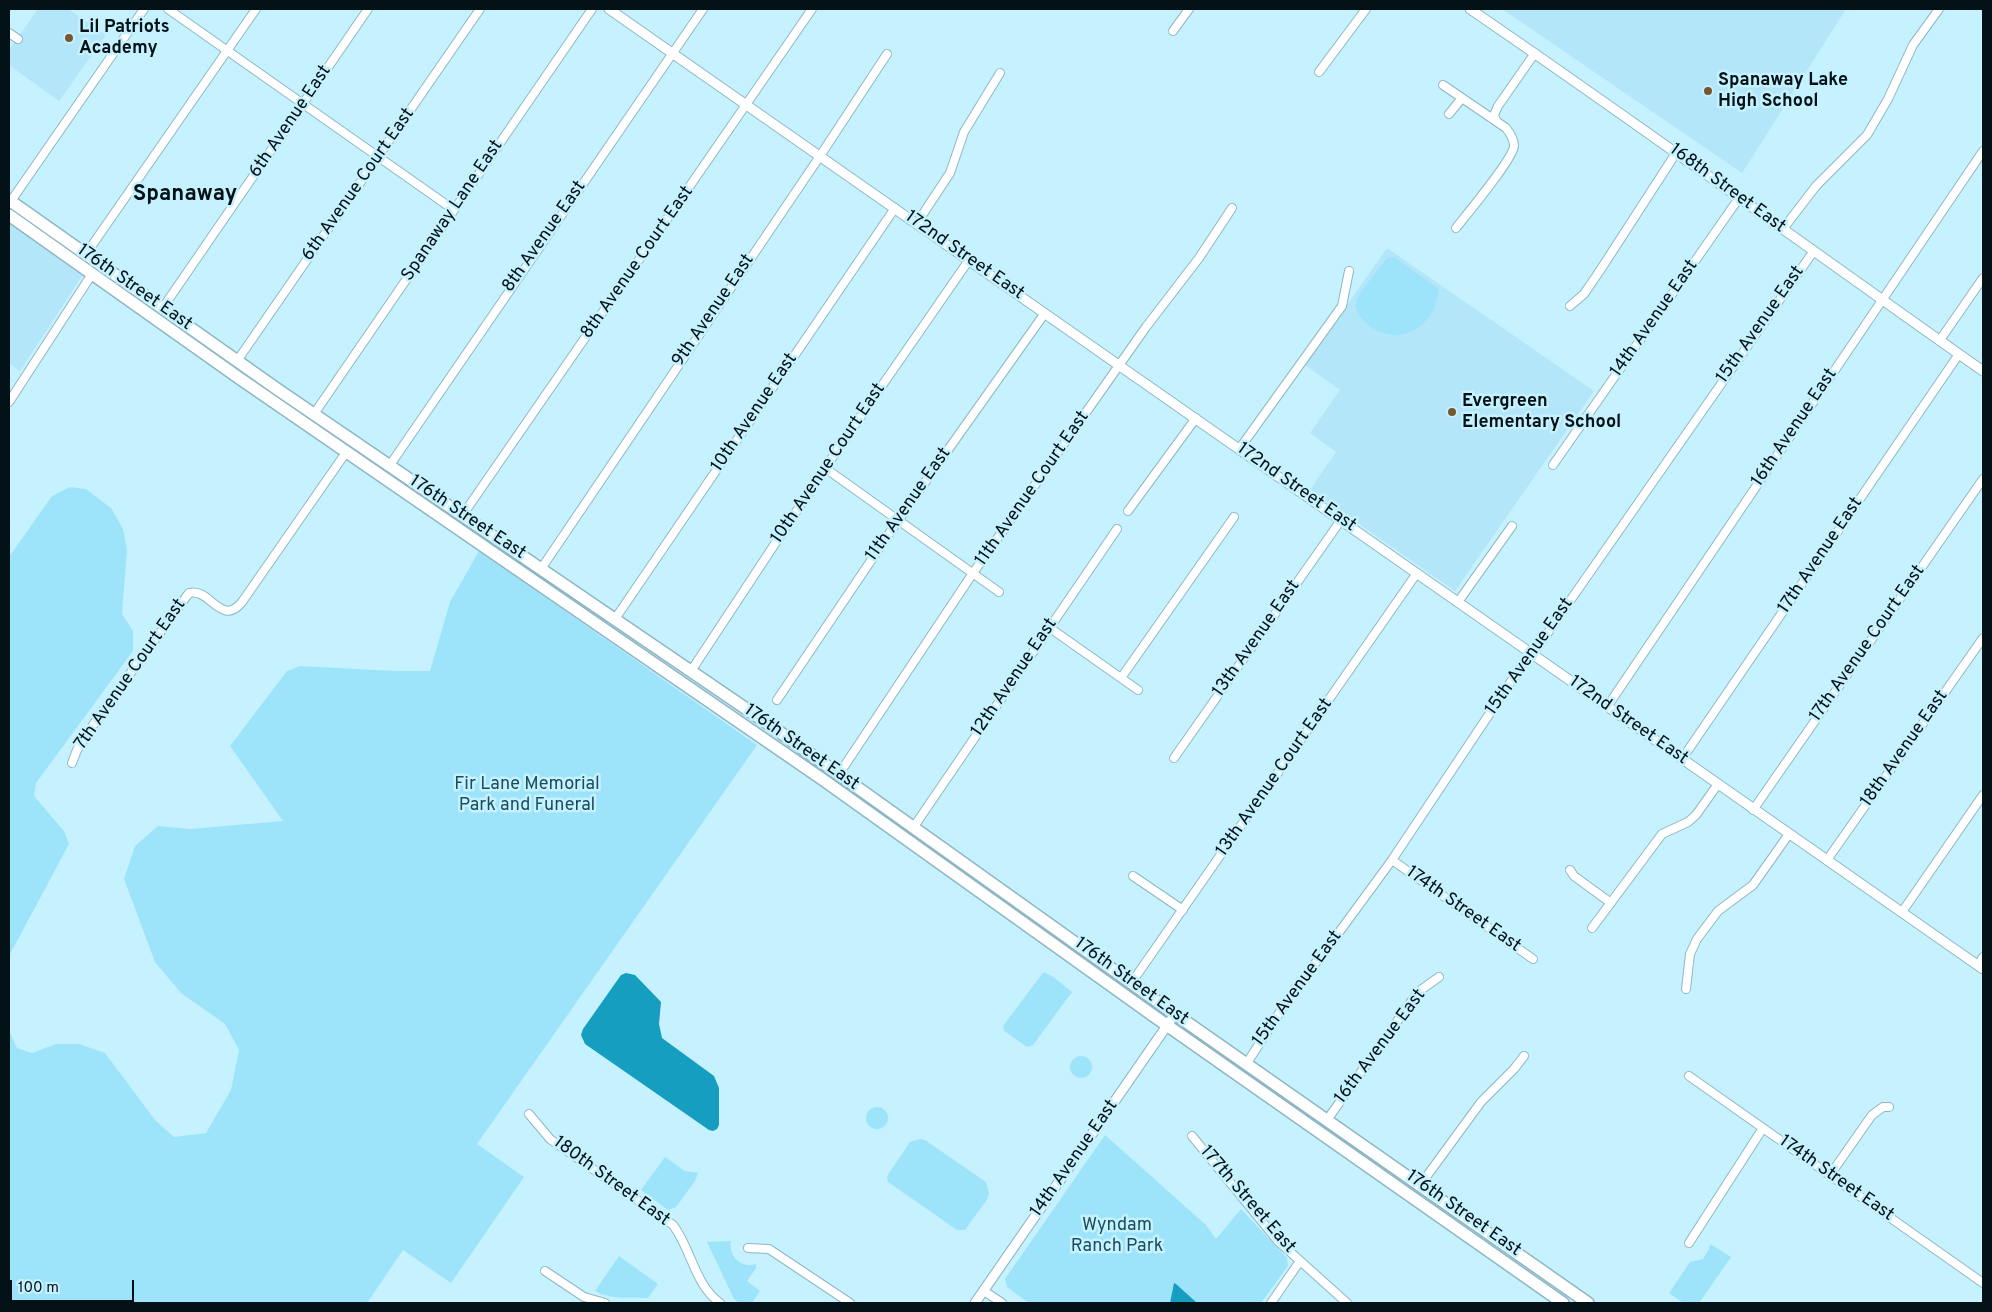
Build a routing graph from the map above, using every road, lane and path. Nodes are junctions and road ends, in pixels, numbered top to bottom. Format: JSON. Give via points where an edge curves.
{"nodes":[{"id":1,"x":144,"y":9,"type":"edge"},
{"id":2,"x":168,"y":9,"type":"edge"},
{"id":3,"x":256,"y":9,"type":"edge"},
{"id":4,"x":368,"y":9,"type":"edge"},
{"id":5,"x":480,"y":9,"type":"edge"},
{"id":6,"x":592,"y":9,"type":"edge"},
{"id":7,"x":609,"y":9,"type":"edge"},
{"id":8,"x":703,"y":9,"type":"edge"},
{"id":9,"x":812,"y":9,"type":"edge"},
{"id":10,"x":1188,"y":9,"type":"edge"},
{"id":11,"x":1366,"y":9,"type":"edge"},
{"id":12,"x":1470,"y":9,"type":"edge"},
{"id":13,"x":1939,"y":9,"type":"edge"},
{"id":14,"x":1173,"y":31,"type":"dead end"},
{"id":15,"x":9,"y":33,"type":"edge"},
{"id":16,"x":18,"y":39,"type":"dead end"},
{"id":17,"x":227,"y":51,"type":"junction"},
{"id":18,"x":672,"y":53,"type":"junction"},
{"id":19,"x":1535,"y":53,"type":"junction"},
{"id":20,"x":887,"y":54,"type":"dead end"},
{"id":21,"x":1320,"y":72,"type":"dead end"},
{"id":22,"x":1000,"y":73,"type":"dead end"},
{"id":23,"x":1444,"y":85,"type":"dead end"},
{"id":24,"x":1462,"y":98,"type":"junction"},
{"id":25,"x":304,"y":104,"type":"junction"},
{"id":26,"x":747,"y":104,"type":"junction"},
{"id":27,"x":1449,"y":114,"type":"dead end"},
{"id":28,"x":1496,"y":120,"type":"junction"},
{"id":29,"x":1983,"y":151,"type":"edge"},
{"id":30,"x":1676,"y":153,"type":"junction"},
{"id":31,"x":378,"y":156,"type":"junction"},
{"id":32,"x":820,"y":156,"type":"junction"},
{"id":33,"x":1739,"y":198,"type":"junction"},
{"id":34,"x":10,"y":201,"type":"edge"},
{"id":35,"x":895,"y":208,"type":"junction"},
{"id":36,"x":1232,"y":208,"type":"dead end"},
{"id":37,"x":454,"y":210,"type":"junction"},
{"id":38,"x":9,"y":216,"type":"edge"},
{"id":39,"x":917,"y":223,"type":"junction"},
{"id":40,"x":1456,"y":228,"type":"dead end"},
{"id":41,"x":1783,"y":229,"type":"junction"},
{"id":42,"x":1813,"y":252,"type":"junction"},
{"id":43,"x":86,"y":254,"type":"junction"},
{"id":44,"x":969,"y":260,"type":"junction"},
{"id":45,"x":1349,"y":271,"type":"dead end"},
{"id":46,"x":92,"y":274,"type":"junction"},
{"id":47,"x":1983,"y":278,"type":"edge"},
{"id":48,"x":1881,"y":300,"type":"junction"},
{"id":49,"x":1570,"y":306,"type":"dead end"},
{"id":50,"x":162,"y":308,"type":"junction"},
{"id":51,"x":1045,"y":313,"type":"junction"},
{"id":52,"x":1940,"y":340,"type":"junction"},
{"id":53,"x":1959,"y":354,"type":"junction"},
{"id":54,"x":237,"y":361,"type":"junction"},
{"id":55,"x":1120,"y":364,"type":"junction"},
{"id":56,"x":1983,"y":371,"type":"edge"},
{"id":57,"x":9,"y":402,"type":"edge"},
{"id":58,"x":314,"y":414,"type":"junction"},
{"id":59,"x":1196,"y":418,"type":"junction"},
{"id":60,"x":330,"y":440,"type":"junction"},
{"id":61,"x":1240,"y":448,"type":"junction"},
{"id":62,"x":347,"y":451,"type":"junction"},
{"id":63,"x":390,"y":465,"type":"junction"},
{"id":64,"x":1553,"y":465,"type":"dead end"},
{"id":65,"x":825,"y":468,"type":"junction"},
{"id":66,"x":1983,"y":479,"type":"edge"},
{"id":67,"x":404,"y":491,"type":"junction"},
{"id":68,"x":1128,"y":510,"type":"dead end"},
{"id":69,"x":462,"y":516,"type":"junction"},
{"id":70,"x":1234,"y":516,"type":"dead end"},
{"id":71,"x":899,"y":520,"type":"junction"},
{"id":72,"x":1341,"y":520,"type":"junction"},
{"id":73,"x":1512,"y":526,"type":"dead end"},
{"id":74,"x":1117,"y":529,"type":"dead end"},
{"id":75,"x":541,"y":569,"type":"junction"},
{"id":76,"x":973,"y":573,"type":"junction"},
{"id":77,"x":1417,"y":573,"type":"junction"},
{"id":78,"x":999,"y":592,"type":"dead end"},
{"id":79,"x":1458,"y":602,"type":"junction"},
{"id":80,"x":615,"y":619,"type":"junction"},
{"id":81,"x":1050,"y":628,"type":"junction"},
{"id":82,"x":1983,"y":638,"type":"edge"},
{"id":83,"x":1532,"y":654,"type":"junction"},
{"id":84,"x":691,"y":671,"type":"junction"},
{"id":85,"x":1121,"y":678,"type":"junction"},
{"id":86,"x":1138,"y":690,"type":"dead end"},
{"id":87,"x":777,"y":700,"type":"dead end"},
{"id":88,"x":1607,"y":707,"type":"junction"},
{"id":89,"x":773,"y":745,"type":"junction"},
{"id":90,"x":1174,"y":758,"type":"dead end"},
{"id":91,"x":1682,"y":759,"type":"junction"},
{"id":92,"x":72,"y":763,"type":"dead end"},
{"id":93,"x":839,"y":774,"type":"junction"},
{"id":94,"x":1718,"y":784,"type":"junction"},
{"id":95,"x":1983,"y":795,"type":"edge"},
{"id":96,"x":1753,"y":810,"type":"junction"},
{"id":97,"x":913,"y":828,"type":"junction"},
{"id":98,"x":1789,"y":834,"type":"junction"},
{"id":99,"x":1392,"y":860,"type":"junction"},
{"id":100,"x":1827,"y":860,"type":"junction"},
{"id":101,"x":1570,"y":870,"type":"dead end"},
{"id":102,"x":1133,"y":876,"type":"dead end"},
{"id":103,"x":1611,"y":903,"type":"junction"},
{"id":104,"x":1183,"y":910,"type":"junction"},
{"id":105,"x":1902,"y":912,"type":"junction"},
{"id":106,"x":1592,"y":928,"type":"dead end"},
{"id":107,"x":1043,"y":936,"type":"junction"},
{"id":108,"x":1533,"y":959,"type":"dead end"},
{"id":109,"x":1982,"y":964,"type":"edge"},
{"id":110,"x":1439,"y":977,"type":"dead end"},
{"id":111,"x":1132,"y":982,"type":"junction"},
{"id":112,"x":1686,"y":989,"type":"dead end"},
{"id":113,"x":1175,"y":1014,"type":"junction"},
{"id":114,"x":1168,"y":1025,"type":"junction"},
{"id":115,"x":1524,"y":1056,"type":"dead end"},
{"id":116,"x":1247,"y":1063,"type":"junction"},
{"id":117,"x":1689,"y":1076,"type":"dead end"},
{"id":118,"x":1888,"y":1107,"type":"dead end"},
{"id":119,"x":530,"y":1114,"type":"dead end"},
{"id":120,"x":1327,"y":1120,"type":"junction"},
{"id":121,"x":1763,"y":1128,"type":"junction"},
{"id":122,"x":1192,"y":1136,"type":"dead end"},
{"id":123,"x":1377,"y":1155,"type":"junction"},
{"id":124,"x":1370,"y":1167,"type":"junction"},
{"id":125,"x":1830,"y":1175,"type":"junction"},
{"id":126,"x":1421,"y":1184,"type":"junction"},
{"id":127,"x":1689,"y":1243,"type":"dead end"},
{"id":128,"x":748,"y":1248,"type":"dead end"},
{"id":129,"x":1300,"y":1261,"type":"junction"},
{"id":130,"x":545,"y":1271,"type":"dead end"},
{"id":131,"x":1983,"y":1282,"type":"edge"},
{"id":132,"x":1539,"y":1286,"type":"junction"},
{"id":133,"x":984,"y":1291,"type":"junction"},
{"id":134,"x":605,"y":1303,"type":"edge"},
{"id":135,"x":720,"y":1303,"type":"edge"},
{"id":136,"x":850,"y":1303,"type":"edge"},
{"id":137,"x":975,"y":1303,"type":"edge"},
{"id":138,"x":1002,"y":1303,"type":"edge"},
{"id":139,"x":1271,"y":1303,"type":"edge"},
{"id":140,"x":1347,"y":1303,"type":"edge"},
{"id":141,"x":1563,"y":1303,"type":"edge"},
{"id":142,"x":1577,"y":1303,"type":"edge"},
{"id":143,"x":1588,"y":1303,"type":"edge"}],
"edges":[{"from":1,"to":34,"type":"street"},
{"from":2,"to":17,"type":"street"},
{"from":3,"to":17,"type":"street"},
{"from":4,"to":25,"type":"street","name":"6th Avenue East"},
{"from":5,"to":31,"type":"street","name":"6th Avenue Court East"},
{"from":6,"to":37,"type":"street","name":"Spanaway Lane East"},
{"from":7,"to":18,"type":"street","name":"172nd Street East"},
{"from":8,"to":18,"type":"street","name":"8th Avenue East"},
{"from":9,"to":26,"type":"street","name":"8th Avenue Court East"},
{"from":10,"to":14,"type":"street"},
{"from":11,"to":21,"type":"street"},
{"from":12,"to":19,"type":"street","name":"168th Street East"},
{"from":13,"to":41,"type":"street","via":[[1904,60],[1888,99],[1867,134],[1816,186]]},
{"from":15,"to":16,"type":"street"},
{"from":17,"to":25,"type":"street"},
{"from":17,"to":43,"type":"street"},
{"from":18,"to":26,"type":"street","name":"172nd Street East"},
{"from":18,"to":63,"type":"street","name":"8th Avenue East"},
{"from":19,"to":28,"type":"street","via":[[1498,106],[1494,115]]},
{"from":19,"to":30,"type":"street","name":"168th Street East"},
{"from":20,"to":32,"type":"street","name":"9th Avenue East"},
{"from":22,"to":39,"type":"street","via":[[964,132],[950,173]]},
{"from":23,"to":24,"type":"street"},
{"from":24,"to":27,"type":"street"},
{"from":24,"to":28,"type":"street"},
{"from":25,"to":31,"type":"street"},
{"from":25,"to":50,"type":"street","name":"6th Avenue East"},
{"from":26,"to":32,"type":"street","name":"172nd Street East"},
{"from":26,"to":69,"type":"street","name":"8th Avenue Court East"},
{"from":28,"to":40,"type":"street","via":[[1513,138],[1512,152]]},
{"from":29,"to":48,"type":"street","name":"16th Avenue East"},
{"from":30,"to":33,"type":"street","name":"168th Street East"},
{"from":30,"to":49,"type":"street","via":[[1602,269],[1584,294]]},
{"from":31,"to":37,"type":"street"},
{"from":31,"to":54,"type":"street","name":"6th Avenue Court East"},
{"from":32,"to":35,"type":"street","name":"172nd Street East"},
{"from":32,"to":75,"type":"street","name":"9th Avenue East"},
{"from":33,"to":41,"type":"street","name":"168th Street East"},
{"from":33,"to":64,"type":"street","name":"14th Avenue East"},
{"from":34,"to":43,"type":"main road","name":"176th Street East"},
{"from":35,"to":39,"type":"street","name":"172nd Street East"},
{"from":35,"to":80,"type":"street","name":"10th Avenue East"},
{"from":36,"to":55,"type":"street","name":"11th Avenue Court East"},
{"from":37,"to":58,"type":"street","name":"Spanaway Lane East"},
{"from":38,"to":46,"type":"main road","name":"176th Street East"},
{"from":39,"to":44,"type":"street","name":"172nd Street East"},
{"from":41,"to":42,"type":"street","name":"168th Street East"},
{"from":42,"to":48,"type":"street","name":"168th Street East"},
{"from":42,"to":83,"type":"street","name":"15th Avenue East"},
{"from":43,"to":50,"type":"main road","name":"176th Street East"},
{"from":44,"to":51,"type":"street","name":"172nd Street East"},
{"from":44,"to":65,"type":"street","name":"10th Avenue Court East"},
{"from":45,"to":61,"type":"street","via":[[1342,306]]},
{"from":46,"to":50,"type":"main road","via":[[99,271],[153,309]]},
{"from":46,"to":57,"type":"street"},
{"from":46,"to":60,"type":"main road","name":"176th Street East"},
{"from":47,"to":52,"type":"street"},
{"from":48,"to":52,"type":"street","name":"168th Street East"},
{"from":48,"to":88,"type":"street","name":"16th Avenue East"},
{"from":50,"to":54,"type":"main road","name":"176th Street East"},
{"from":51,"to":55,"type":"street","name":"172nd Street East"},
{"from":51,"to":71,"type":"street","name":"11th Avenue East"},
{"from":52,"to":53,"type":"street","name":"168th Street East"},
{"from":53,"to":56,"type":"street","name":"168th Street East"},
{"from":53,"to":91,"type":"street","name":"17th Avenue East"},
{"from":54,"to":58,"type":"main road","name":"176th Street East"},
{"from":55,"to":59,"type":"street","name":"172nd Street East"},
{"from":55,"to":76,"type":"street","name":"11th Avenue Court East"},
{"from":58,"to":63,"type":"main road","name":"176th Street East"},
{"from":59,"to":61,"type":"street","name":"172nd Street East"},
{"from":59,"to":68,"type":"street"},
{"from":60,"to":62,"type":"main road","name":"176th Street East"},
{"from":60,"to":63,"type":"main road","via":[[345,442],[381,467]]},
{"from":61,"to":72,"type":"street","name":"172nd Street East"},
{"from":62,"to":67,"type":"main road","name":"176th Street East"},
{"from":62,"to":92,"type":"street","name":"7th Avenue Court East","via":[[239,606],[225,611],[199,594],[191,592],[186,597],[97,719]]},
{"from":63,"to":69,"type":"main road","name":"176th Street East"},
{"from":65,"to":71,"type":"street"},
{"from":65,"to":84,"type":"street","name":"10th Avenue Court East"},
{"from":66,"to":96,"type":"street","name":"17th Avenue Court East"},
{"from":67,"to":69,"type":"main road","via":[[416,491],[453,516]]},
{"from":67,"to":89,"type":"main road","name":"176th Street East"},
{"from":69,"to":75,"type":"main road","name":"176th Street East"},
{"from":70,"to":85,"type":"street"},
{"from":71,"to":76,"type":"street"},
{"from":71,"to":87,"type":"street","name":"11th Avenue East"},
{"from":72,"to":77,"type":"street","name":"172nd Street East"},
{"from":72,"to":90,"type":"street","name":"13th Avenue East"},
{"from":73,"to":79,"type":"street"},
{"from":74,"to":81,"type":"street","name":"12th Avenue East"},
{"from":75,"to":80,"type":"main road","name":"176th Street East"},
{"from":76,"to":78,"type":"street"},
{"from":76,"to":93,"type":"street","name":"11th Avenue Court East"},
{"from":77,"to":79,"type":"street","name":"172nd Street East"},
{"from":77,"to":104,"type":"street","name":"13th Avenue Court East"},
{"from":79,"to":83,"type":"street","name":"172nd Street East"},
{"from":80,"to":84,"type":"main road","name":"176th Street East"},
{"from":81,"to":85,"type":"street"},
{"from":81,"to":97,"type":"street","name":"12th Avenue East"},
{"from":82,"to":100,"type":"street","name":"18th Avenue East"},
{"from":83,"to":88,"type":"street","name":"172nd Street East"},
{"from":83,"to":99,"type":"street","name":"15th Avenue East"},
{"from":84,"to":93,"type":"main road","name":"176th Street East"},
{"from":85,"to":86,"type":"street"},
{"from":88,"to":91,"type":"street","name":"172nd Street East"},
{"from":89,"to":93,"type":"main road","via":[[787,747],[829,775]]},
{"from":89,"to":107,"type":"main road","name":"176th Street East"},
{"from":91,"to":94,"type":"street","name":"172nd Street East"},
{"from":93,"to":97,"type":"main road","name":"176th Street East"},
{"from":94,"to":96,"type":"street","name":"172nd Street East"},
{"from":94,"to":103,"type":"street","via":[[1696,815],[1662,834]]},
{"from":95,"to":105,"type":"street"},
{"from":96,"to":98,"type":"street","name":"172nd Street East"},
{"from":97,"to":111,"type":"main road","name":"176th Street East"},
{"from":98,"to":100,"type":"street","name":"172nd Street East"},
{"from":98,"to":112,"type":"street","via":[[1753,885],[1718,911],[1697,939],[1686,972]]},
{"from":99,"to":108,"type":"street","name":"174th Street East"},
{"from":99,"to":116,"type":"street","name":"15th Avenue East","via":[[1296,987]]},
{"from":100,"to":105,"type":"street","name":"172nd Street East"},
{"from":101,"to":103,"type":"street"},
{"from":102,"to":104,"type":"street"},
{"from":103,"to":106,"type":"street"},
{"from":104,"to":111,"type":"street","name":"13th Avenue Court East"},
{"from":105,"to":109,"type":"street","name":"172nd Street East"},
{"from":107,"to":111,"type":"main road","via":[[1057,939],[1122,983]]},
{"from":107,"to":114,"type":"main road","name":"176th Street East"},
{"from":110,"to":120,"type":"street","name":"16th Avenue East","via":[[1418,992]]},
{"from":111,"to":113,"type":"main road","name":"176th Street East"},
{"from":113,"to":114,"type":"street","name":"14th Avenue East"},
{"from":113,"to":116,"type":"main road","name":"176th Street East"},
{"from":114,"to":124,"type":"main road","name":"176th Street East"},
{"from":114,"to":133,"type":"street","name":"14th Avenue East"},
{"from":115,"to":126,"type":"street","via":[[1481,1102]]},
{"from":116,"to":120,"type":"main road","name":"176th Street East"},
{"from":117,"to":121,"type":"street","name":"174th Street East"},
{"from":118,"to":125,"type":"street","via":[[1872,1115]]},
{"from":119,"to":135,"type":"street","name":"180th Street East","via":[[550,1139],[673,1225],[698,1277]]},
{"from":120,"to":123,"type":"main road","name":"176th Street East"},
{"from":121,"to":125,"type":"street","name":"174th Street East"},
{"from":121,"to":127,"type":"street"},
{"from":122,"to":129,"type":"street","name":"177th Street East","via":[[1268,1230]]},
{"from":123,"to":124,"type":"main road"},
{"from":123,"to":126,"type":"main road","name":"176th Street East"},
{"from":124,"to":132,"type":"main road","name":"176th Street East"},
{"from":125,"to":131,"type":"street","name":"174th Street East"},
{"from":126,"to":143,"type":"main road","name":"176th Street East"},
{"from":128,"to":136,"type":"street","via":[[769,1249]]},
{"from":129,"to":139,"type":"street"},
{"from":129,"to":140,"type":"street","name":"177th Street East"},
{"from":130,"to":134,"type":"street","via":[[584,1297]]},
{"from":132,"to":141,"type":"main road","name":"176th Street East"},
{"from":132,"to":142,"type":"main road","via":[[1556,1289]]},
{"from":133,"to":137,"type":"street","name":"14th Avenue East"},
{"from":133,"to":138,"type":"street"}]}
